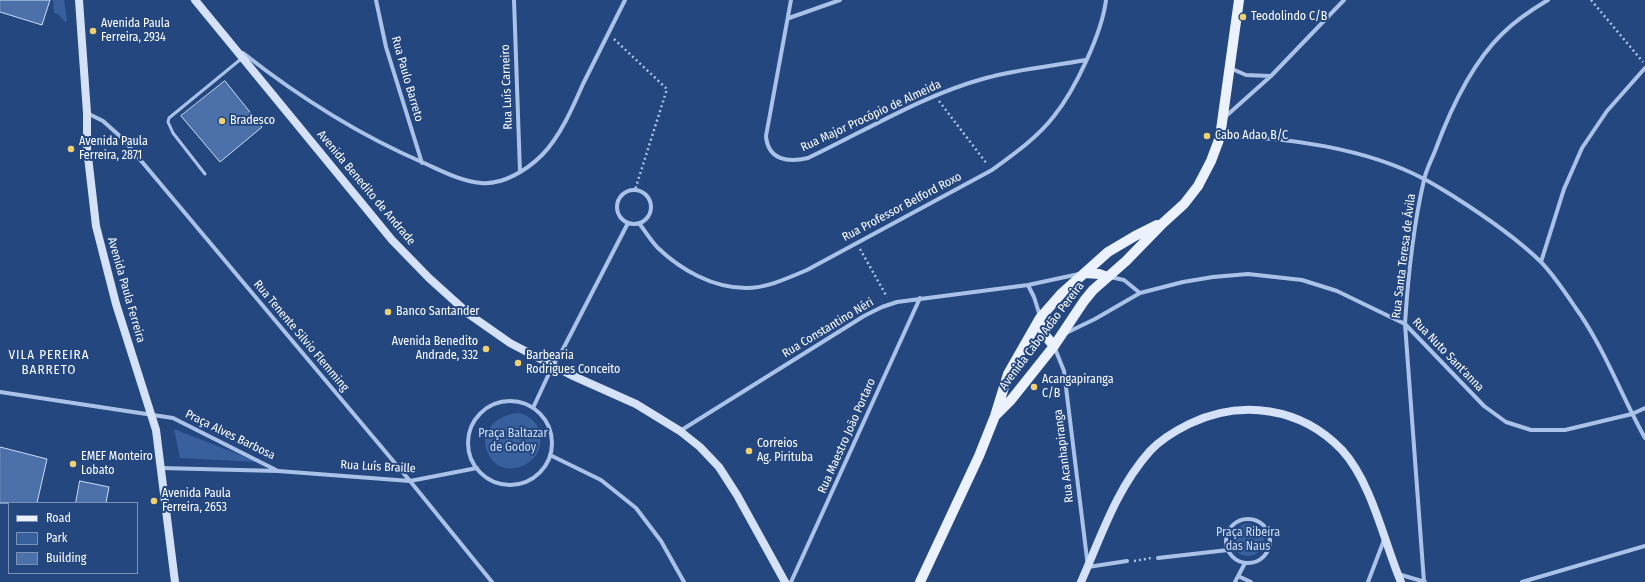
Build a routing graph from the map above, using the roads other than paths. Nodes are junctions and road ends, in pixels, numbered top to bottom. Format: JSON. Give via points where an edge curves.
{"nodes":[{"id":1,"x":79,"y":0,"type":"edge"},
{"id":2,"x":195,"y":0,"type":"edge"},
{"id":3,"x":376,"y":0,"type":"edge"},
{"id":4,"x":514,"y":0,"type":"edge"},
{"id":5,"x":625,"y":0,"type":"edge"},
{"id":6,"x":791,"y":0,"type":"edge"},
{"id":7,"x":840,"y":0,"type":"edge"},
{"id":8,"x":1106,"y":0,"type":"edge"},
{"id":9,"x":1239,"y":0,"type":"edge"},
{"id":10,"x":1344,"y":0,"type":"edge"},
{"id":11,"x":1548,"y":0,"type":"edge"},
{"id":12,"x":788,"y":18,"type":"junction"},
{"id":13,"x":228,"y":42,"type":"junction"},
{"id":14,"x":241,"y":58,"type":"junction"},
{"id":15,"x":1086,"y":60,"type":"junction"},
{"id":16,"x":1230,"y":68,"type":"junction"},
{"id":17,"x":1645,"y":68,"type":"edge"},
{"id":18,"x":1271,"y":76,"type":"junction"},
{"id":19,"x":87,"y":113,"type":"junction"},
{"id":20,"x":1223,"y":119,"type":"junction"},
{"id":21,"x":1220,"y":137,"type":"junction"},
{"id":22,"x":422,"y":163,"type":"junction"},
{"id":23,"x":520,"y":172,"type":"junction"},
{"id":24,"x":205,"y":174,"type":"dead end"},
{"id":25,"x":1424,"y":178,"type":"junction"},
{"id":26,"x":628,"y":223,"type":"junction"},
{"id":27,"x":639,"y":223,"type":"junction"},
{"id":28,"x":1162,"y":223,"type":"junction"},
{"id":29,"x":1541,"y":262,"type":"junction"},
{"id":30,"x":1084,"y":273,"type":"junction"},
{"id":31,"x":1107,"y":277,"type":"junction"},
{"id":32,"x":1028,"y":285,"type":"junction"},
{"id":33,"x":1140,"y":293,"type":"junction"},
{"id":34,"x":920,"y":298,"type":"junction"},
{"id":35,"x":1040,"y":318,"type":"junction"},
{"id":36,"x":1405,"y":324,"type":"junction"},
{"id":37,"x":1062,"y":335,"type":"junction"},
{"id":38,"x":1054,"y":346,"type":"junction"},
{"id":39,"x":553,"y":365,"type":"junction"},
{"id":40,"x":0,"y":392,"type":"edge"},
{"id":41,"x":533,"y":408,"type":"junction"},
{"id":42,"x":1645,"y":408,"type":"edge"},
{"id":43,"x":151,"y":414,"type":"junction"},
{"id":44,"x":1632,"y":414,"type":"junction"},
{"id":45,"x":995,"y":416,"type":"junction"},
{"id":46,"x":680,"y":431,"type":"junction"},
{"id":47,"x":1645,"y":438,"type":"edge"},
{"id":48,"x":550,"y":455,"type":"junction"},
{"id":49,"x":160,"y":468,"type":"junction"},
{"id":50,"x":477,"y":468,"type":"junction"},
{"id":51,"x":278,"y":471,"type":"junction"},
{"id":52,"x":410,"y":481,"type":"junction"},
{"id":53,"x":1385,"y":539,"type":"junction"},
{"id":54,"x":1645,"y":546,"type":"edge"},
{"id":55,"x":1228,"y":550,"type":"junction"},
{"id":56,"x":1158,"y":558,"type":"road end"},
{"id":57,"x":1127,"y":561,"type":"road end"},
{"id":58,"x":1245,"y":562,"type":"junction"},
{"id":59,"x":1088,"y":567,"type":"junction"},
{"id":60,"x":1398,"y":574,"type":"junction"},
{"id":61,"x":1238,"y":576,"type":"junction"},
{"id":62,"x":175,"y":582,"type":"edge"},
{"id":63,"x":492,"y":582,"type":"edge"},
{"id":64,"x":684,"y":582,"type":"edge"},
{"id":65,"x":786,"y":582,"type":"edge"},
{"id":66,"x":791,"y":582,"type":"edge"},
{"id":67,"x":920,"y":582,"type":"edge"},
{"id":68,"x":1081,"y":582,"type":"edge"},
{"id":69,"x":1235,"y":582,"type":"edge"},
{"id":70,"x":1251,"y":582,"type":"edge"},
{"id":71,"x":1368,"y":582,"type":"edge"},
{"id":72,"x":1402,"y":582,"type":"edge"},
{"id":73,"x":1424,"y":582,"type":"edge"},
{"id":74,"x":1522,"y":582,"type":"edge"}],
"edges":[{"from":1,"to":19,"type":"main road","name":"Avenida Paula Ferreira"},
{"from":2,"to":13,"type":"main road","name":"Avenida Benedito de Andrade"},
{"from":3,"to":22,"type":"street","name":"Rua Paulo Barreto","via":[[389,55]]},
{"from":4,"to":23,"type":"street","name":"Rua Luís Carneiro"},
{"from":5,"to":23,"type":"street","via":[[568,116],[543,154]]},
{"from":6,"to":12,"type":"street","name":"Rua Major Procópio de Almeida"},
{"from":7,"to":12,"type":"street"},
{"from":8,"to":15,"type":"street","name":"Rua Professor Belford Roxo","via":[[1100,29]]},
{"from":9,"to":16,"type":"main road","name":"Avenida Cabo Adão Pereira"},
{"from":10,"to":18,"type":"street"},
{"from":11,"to":25,"type":"street","name":"Rua Santa Teresa de Ávila","via":[[1523,15],[1500,35],[1477,64],[1447,119]]},
{"from":12,"to":15,"type":"street","name":"Rua Major Procópio de Almeida","via":[[766,136],[771,152],[787,160],[808,158],[935,96],[986,78]]},
{"from":13,"to":14,"type":"main road","name":"Avenida Benedito de Andrade"},
{"from":13,"to":22,"type":"street","via":[[278,80],[340,121]]},
{"from":14,"to":24,"type":"lane","via":[[169,118],[169,128]]},
{"from":14,"to":39,"type":"main road","name":"Avenida Benedito de Andrade","via":[[392,240],[429,278],[470,315],[510,343]]},
{"from":15,"to":27,"type":"street","name":"Rua Professor Belford Roxo","via":[[1072,89],[1054,116],[1019,150],[992,170],[808,270],[776,283],[746,288],[719,284],[698,276],[673,261],[657,247]]},
{"from":16,"to":18,"type":"street","via":[[1246,75]]},
{"from":16,"to":20,"type":"main road","name":"Avenida Cabo Adão Pereira"},
{"from":17,"to":29,"type":"street","via":[[1607,111],[1582,148],[1564,189]]},
{"from":18,"to":20,"type":"street"},
{"from":19,"to":43,"type":"main road","name":"Avenida Paula Ferreira","via":[[87,148],[96,226],[116,304]]},
{"from":19,"to":52,"type":"street","name":"Rua Tenente Silvio Flemming","via":[[103,121],[122,138]]},
{"from":20,"to":21,"type":"main road","name":"Avenida Cabo Adão Pereira"},
{"from":21,"to":25,"type":"street","via":[[1244,137],[1336,148],[1384,162]]},
{"from":21,"to":28,"type":"main road","name":"Avenida Cabo Adão Pereira","via":[[1212,161],[1198,186],[1184,204]]},
{"from":22,"to":23,"type":"street","via":[[458,178],[482,183],[498,181]]},
{"from":25,"to":29,"type":"street","via":[[1503,230]]},
{"from":25,"to":36,"type":"street","name":"Rua Santa Teresa de Ávila","via":[[1408,281]]},
{"from":26,"to":27,"type":"street"},
{"from":26,"to":27,"type":"street","via":[[619,215],[617,203],[624,193],[635,190],[646,194],[651,205],[648,216]]},
{"from":26,"to":39,"type":"street"},
{"from":28,"to":30,"type":"main road","name":"Avenida Cabo Adão Pereira","via":[[1108,252]]},
{"from":28,"to":31,"type":"main road","name":"Avenida Cabo Adão Pereira"},
{"from":29,"to":44,"type":"street","via":[[1576,308],[1602,351]]},
{"from":30,"to":31,"type":"main road"},
{"from":30,"to":32,"type":"street","name":"Rua Constantino Néri"},
{"from":30,"to":35,"type":"main road","name":"Avenida Cabo Adão Pereira"},
{"from":31,"to":33,"type":"street","via":[[1124,280]]},
{"from":31,"to":37,"type":"main road","name":"Avenida Cabo Adão Pereira","via":[[1084,300]]},
{"from":32,"to":34,"type":"street","name":"Rua Constantino Néri"},
{"from":32,"to":35,"type":"street"},
{"from":33,"to":36,"type":"street","name":"Rua Nuto Sant'anna","via":[[1183,282],[1248,274],[1302,280],[1337,290]]},
{"from":33,"to":37,"type":"street","name":"Rua Nuto Sant'anna","via":[[1096,319]]},
{"from":34,"to":46,"type":"street","name":"Rua Constantino Néri","via":[[891,304],[864,316]]},
{"from":34,"to":66,"type":"street","name":"Rua Maestro João Portaro"},
{"from":35,"to":38,"type":"main road","via":[[1044,334]]},
{"from":35,"to":45,"type":"main road","name":"Avenida Cabo Adão Pereira","via":[[1008,374]]},
{"from":36,"to":44,"type":"street","name":"Rua Nuto Sant'anna","via":[[1484,406],[1506,422],[1531,430],[1565,430]]},
{"from":36,"to":73,"type":"street","name":"Rua Santa Teresa de Ávila"},
{"from":37,"to":38,"type":"main road","name":"Avenida Cabo Adão Pereira"},
{"from":38,"to":45,"type":"main road","name":"Avenida Cabo Adão Pereira"},
{"from":38,"to":59,"type":"street","name":"Rua Acanhapiranga","via":[[1064,371]]},
{"from":39,"to":41,"type":"street"},
{"from":39,"to":46,"type":"main road","name":"Avenida Benedito de Andrade","via":[[636,404]]},
{"from":40,"to":43,"type":"street","name":"Praça Alves Barbosa"},
{"from":41,"to":48,"type":"street","via":[[543,417],[549,428],[552,442]]},
{"from":41,"to":50,"type":"street","via":[[520,402],[505,401],[491,405],[479,414],[471,426],[468,440],[470,455]]},
{"from":42,"to":44,"type":"street","name":"Rua Nuto Sant'anna"},
{"from":43,"to":49,"type":"main road","name":"Avenida Paula Ferreira","via":[[156,430]]},
{"from":43,"to":51,"type":"street","name":"Praça Alves Barbosa","via":[[173,418]]},
{"from":44,"to":47,"type":"street"},
{"from":45,"to":67,"type":"main road","name":"Avenida Cabo Adão Pereira"},
{"from":46,"to":65,"type":"main road","name":"Avenida Benedito de Andrade","via":[[719,467]]},
{"from":48,"to":50,"type":"street","via":[[545,467],[537,475],[517,484],[494,482]]},
{"from":48,"to":64,"type":"street","via":[[601,480],[636,508],[662,541]]},
{"from":49,"to":51,"type":"street","name":"Praça Alves Barbosa"},
{"from":49,"to":62,"type":"main road","name":"Avenida Paula Ferreira"},
{"from":50,"to":52,"type":"street","name":"Rua Luís Braille"},
{"from":51,"to":52,"type":"street","name":"Rua Luís Braille"},
{"from":52,"to":63,"type":"street","name":"Rua Tenente Silvio Flemming"},
{"from":53,"to":59,"type":"main road","via":[[1358,473],[1342,451],[1319,430],[1294,417],[1261,409],[1233,410],[1204,417],[1175,431],[1150,450],[1133,473],[1106,520]]},
{"from":53,"to":60,"type":"main road"},
{"from":53,"to":71,"type":"street"},
{"from":54,"to":74,"type":"street"},
{"from":55,"to":56,"type":"street"},
{"from":55,"to":58,"type":"street","via":[[1238,560]]},
{"from":55,"to":58,"type":"street","via":[[1227,535],[1235,523],[1250,519],[1258,521],[1268,532],[1269,547],[1260,560]]},
{"from":57,"to":59,"type":"street"},
{"from":58,"to":61,"type":"street"},
{"from":59,"to":68,"type":"main road"},
{"from":60,"to":72,"type":"main road"},
{"from":60,"to":73,"type":"street"},
{"from":61,"to":69,"type":"street"},
{"from":61,"to":70,"type":"street"}]}
